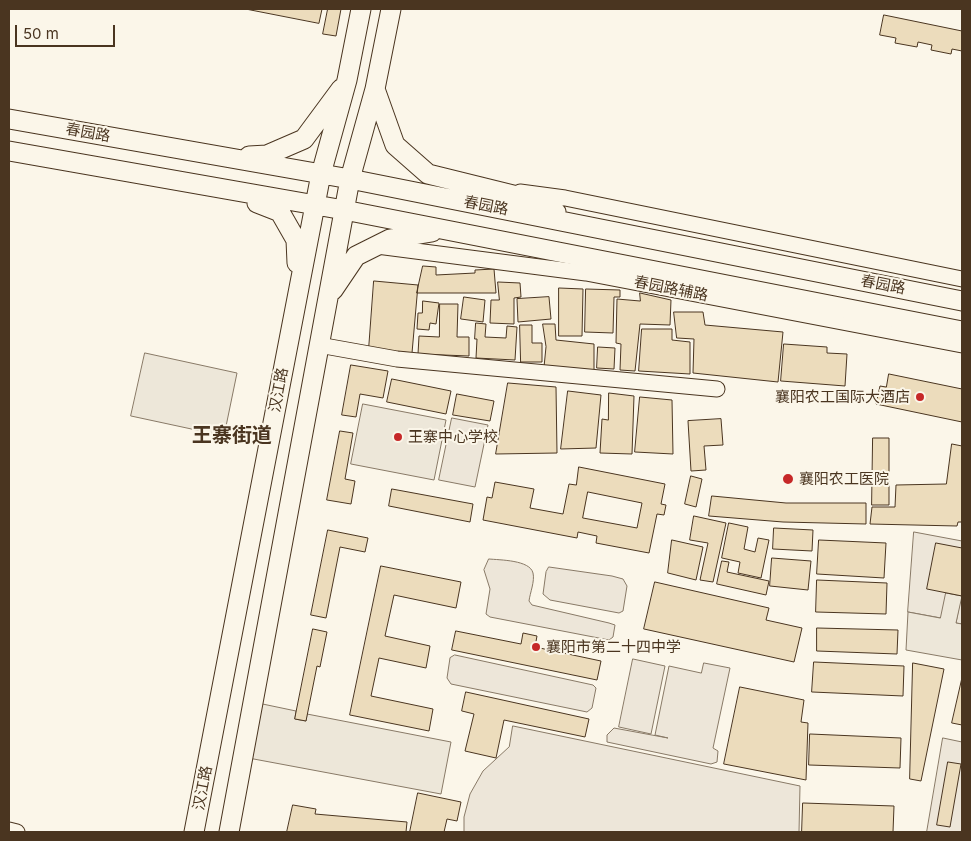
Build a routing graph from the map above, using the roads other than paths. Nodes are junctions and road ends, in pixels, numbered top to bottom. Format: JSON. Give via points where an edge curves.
{"nodes":[{"id":1,"x":361,"y":9,"type":"edge"},
{"id":2,"x":390,"y":9,"type":"edge"},
{"id":3,"x":347,"y":80,"type":"junction"},
{"id":4,"x":375,"y":89,"type":"junction"},
{"id":5,"x":9,"y":119,"type":"edge"},
{"id":6,"x":9,"y":151,"type":"edge"},
{"id":7,"x":227,"y":157,"type":"junction"},
{"id":8,"x":321,"y":174,"type":"junction"},
{"id":9,"x":350,"y":179,"type":"junction"},
{"id":10,"x":214,"y":187,"type":"junction"},
{"id":11,"x":481,"y":187,"type":"junction"},
{"id":12,"x":315,"y":205,"type":"junction"},
{"id":13,"x":344,"y":210,"type":"junction"},
{"id":14,"x":589,"y":226,"type":"junction"},
{"id":15,"x":445,"y":230,"type":"junction"},
{"id":16,"x":377,"y":246,"type":"junction"},
{"id":17,"x":686,"y":277,"type":"junction"},
{"id":18,"x":960,"y":279,"type":"edge"},
{"id":19,"x":630,"y":281,"type":"junction"},
{"id":20,"x":298,"y":294,"type":"junction"},
{"id":21,"x":328,"y":297,"type":"junction"},
{"id":22,"x":958,"y":300,"type":"edge"},
{"id":23,"x":962,"y":331,"type":"edge"},
{"id":24,"x":319,"y":345,"type":"junction"},
{"id":25,"x":962,"y":345,"type":"edge"},
{"id":26,"x":717,"y":388,"type":"dead end"},
{"id":27,"x":9,"y":830,"type":"edge"},
{"id":28,"x":17,"y":832,"type":"edge"},
{"id":29,"x":194,"y":832,"type":"edge"},
{"id":30,"x":229,"y":832,"type":"edge"}],
"edges":[{"from":1,"to":3,"type":"main road","name":"汉江路"},
{"from":2,"to":4,"type":"main road","name":"汉江路"},
{"from":3,"to":7,"type":"main road","via":[[304,139],[267,155]]},
{"from":3,"to":8,"type":"main road","name":"汉江路"},
{"from":4,"to":9,"type":"main road","name":"汉江路"},
{"from":4,"to":11,"type":"main road","via":[[395,145],[428,174]]},
{"from":5,"to":7,"type":"main road","name":"春园路"},
{"from":6,"to":10,"type":"main road","name":"春园路"},
{"from":7,"to":8,"type":"main road","name":"春园路"},
{"from":8,"to":9,"type":"main road","name":"春园路"},
{"from":8,"to":12,"type":"main road","name":"汉江路"},
{"from":9,"to":13,"type":"main road","name":"汉江路"},
{"from":9,"to":14,"type":"main road","name":"春园路"},
{"from":10,"to":12,"type":"main road","name":"春园路"},
{"from":10,"to":20,"type":"main road","via":[[280,212],[296,240]]},
{"from":11,"to":14,"type":"main road","via":[[521,197]]},
{"from":11,"to":18,"type":"street","via":[[565,198]]},
{"from":12,"to":13,"type":"main road","name":"春园路"},
{"from":12,"to":20,"type":"main road","name":"汉江路"},
{"from":13,"to":15,"type":"main road","name":"春园路"},
{"from":13,"to":21,"type":"main road","name":"汉江路"},
{"from":14,"to":22,"type":"main road","name":"春园路"},
{"from":15,"to":16,"type":"main road","via":[[390,239]]},
{"from":15,"to":17,"type":"main road","name":"春园路"},
{"from":16,"to":19,"type":"street","name":"春园路辅路"},
{"from":16,"to":21,"type":"main road","via":[[356,256]]},
{"from":17,"to":19,"type":"street"},
{"from":17,"to":23,"type":"main road","name":"春园路"},
{"from":18,"to":22,"type":"street"},
{"from":19,"to":25,"type":"street","name":"春园路辅路"},
{"from":20,"to":29,"type":"main road","name":"汉江路"},
{"from":21,"to":24,"type":"main road","name":"汉江路"},
{"from":24,"to":26,"type":"street","via":[[397,359]]},
{"from":24,"to":30,"type":"main road","name":"汉江路"},
{"from":27,"to":28,"type":"street"}]}
